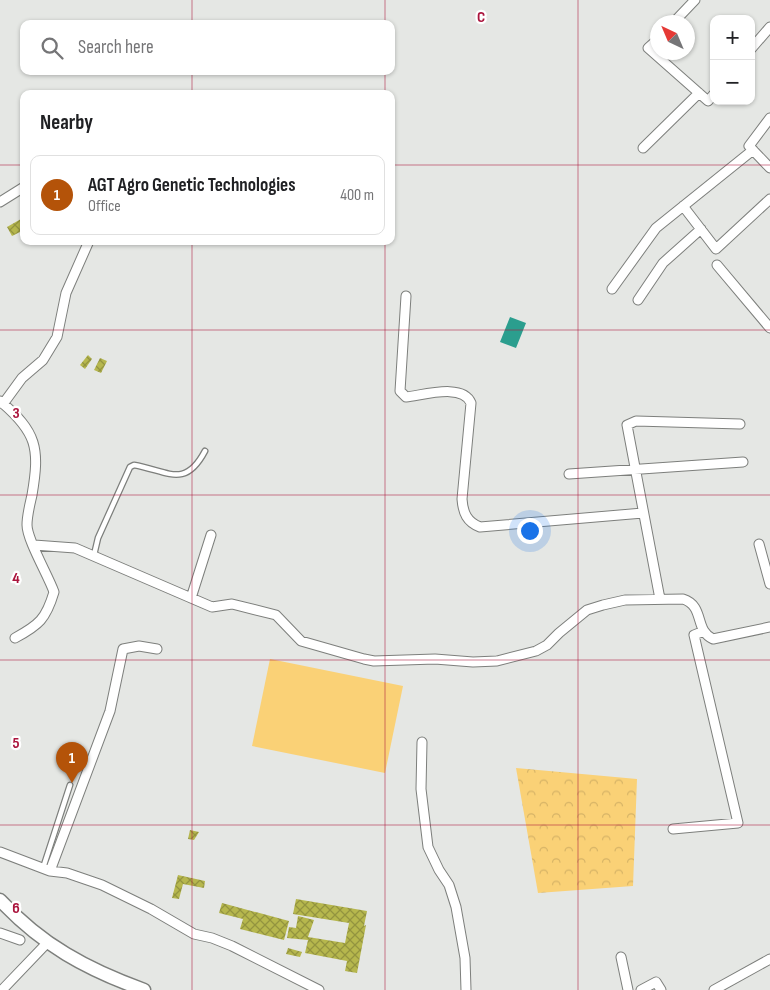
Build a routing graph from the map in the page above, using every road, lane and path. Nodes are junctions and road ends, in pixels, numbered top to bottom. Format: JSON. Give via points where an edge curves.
{"nodes":[{"id":1,"x":695,"y":0,"type":"edge"},
{"id":2,"x":681,"y":15,"type":"edge"},
{"id":3,"x":770,"y":27,"type":"edge"},
{"id":4,"x":755,"y":44,"type":"edge"},
{"id":5,"x":662,"y":60,"type":"edge"},
{"id":6,"x":699,"y":93,"type":"junction"},
{"id":7,"x":710,"y":99,"type":"edge"},
{"id":8,"x":770,"y":118,"type":"edge"},
{"id":9,"x":643,"y":148,"type":"dead end"},
{"id":10,"x":753,"y":150,"type":"junction"},
{"id":11,"x":770,"y":168,"type":"edge"},
{"id":12,"x":20,"y":190,"type":"edge"},
{"id":13,"x":770,"y":199,"type":"edge"},
{"id":14,"x":0,"y":202,"type":"edge"},
{"id":15,"x":683,"y":206,"type":"junction"},
{"id":16,"x":701,"y":229,"type":"junction"},
{"id":17,"x":87,"y":245,"type":"edge"},
{"id":18,"x":717,"y":265,"type":"dead end"},
{"id":19,"x":612,"y":290,"type":"dead end"},
{"id":20,"x":406,"y":296,"type":"dead end"},
{"id":21,"x":638,"y":300,"type":"dead end"},
{"id":22,"x":770,"y":328,"type":"edge"},
{"id":23,"x":2,"y":402,"type":"edge"},
{"id":24,"x":740,"y":424,"type":"dead end"},
{"id":25,"x":205,"y":451,"type":"dead end"},
{"id":26,"x":743,"y":462,"type":"dead end"},
{"id":27,"x":634,"y":469,"type":"junction"},
{"id":28,"x":569,"y":474,"type":"dead end"},
{"id":29,"x":643,"y":513,"type":"junction"},
{"id":30,"x":211,"y":535,"type":"dead end"},
{"id":31,"x":759,"y":544,"type":"dead end"},
{"id":32,"x":34,"y":545,"type":"junction"},
{"id":33,"x":94,"y":555,"type":"junction"},
{"id":34,"x":770,"y":584,"type":"edge"},
{"id":35,"x":191,"y":598,"type":"junction"},
{"id":36,"x":660,"y":599,"type":"junction"},
{"id":37,"x":770,"y":627,"type":"edge"},
{"id":38,"x":704,"y":631,"type":"junction"},
{"id":39,"x":15,"y":638,"type":"dead end"},
{"id":40,"x":157,"y":649,"type":"dead end"},
{"id":41,"x":422,"y":742,"type":"dead end"},
{"id":42,"x":70,"y":784,"type":"dead end"},
{"id":43,"x":674,"y":828,"type":"dead end"},
{"id":44,"x":0,"y":852,"type":"edge"},
{"id":45,"x":46,"y":870,"type":"junction"},
{"id":46,"x":0,"y":900,"type":"edge"},
{"id":47,"x":0,"y":932,"type":"edge"},
{"id":48,"x":20,"y":940,"type":"dead end"},
{"id":49,"x":47,"y":943,"type":"junction"},
{"id":50,"x":621,"y":956,"type":"dead end"},
{"id":51,"x":770,"y":959,"type":"edge"},
{"id":52,"x":135,"y":989,"type":"edge"},
{"id":53,"x":2,"y":990,"type":"edge"},
{"id":54,"x":319,"y":990,"type":"edge"},
{"id":55,"x":466,"y":990,"type":"edge"},
{"id":56,"x":628,"y":990,"type":"edge"},
{"id":57,"x":641,"y":990,"type":"edge"},
{"id":58,"x":661,"y":990,"type":"edge"},
{"id":59,"x":714,"y":990,"type":"edge"}],
"edges":[{"from":1,"to":2,"type":"street"},
{"from":3,"to":4,"type":"street"},
{"from":5,"to":6,"type":"street"},
{"from":6,"to":7,"type":"street","via":[[708,101]]},
{"from":6,"to":9,"type":"street"},
{"from":8,"to":10,"type":"street","via":[[749,146]]},
{"from":10,"to":11,"type":"street"},
{"from":10,"to":15,"type":"street"},
{"from":12,"to":14,"type":"street"},
{"from":13,"to":16,"type":"street","via":[[716,249]]},
{"from":15,"to":16,"type":"street"},
{"from":15,"to":19,"type":"street","via":[[656,228]]},
{"from":16,"to":21,"type":"street","via":[[663,264]]},
{"from":17,"to":23,"type":"street","via":[[66,293],[57,337],[43,360]]},
{"from":18,"to":22,"type":"street"},
{"from":20,"to":29,"type":"street","via":[[400,392],[406,396],[462,393],[471,403],[462,499],[468,521],[480,526]]},
{"from":23,"to":32,"type":"street","via":[[28,428],[36,452],[27,525]]},
{"from":24,"to":27,"type":"street","via":[[629,422],[626,428]]},
{"from":25,"to":33,"type":"lane","via":[[197,466],[182,475],[134,465],[130,467],[98,538]]},
{"from":26,"to":27,"type":"street"},
{"from":27,"to":28,"type":"street"},
{"from":27,"to":29,"type":"street"},
{"from":29,"to":36,"type":"street"},
{"from":30,"to":35,"type":"street"},
{"from":31,"to":34,"type":"street"},
{"from":32,"to":33,"type":"street","via":[[76,548]]},
{"from":32,"to":39,"type":"street","via":[[54,592],[39,625]]},
{"from":33,"to":35,"type":"street"},
{"from":35,"to":36,"type":"street","via":[[212,607],[232,604],[276,615],[301,641],[364,660],[473,662],[497,661],[536,651],[587,610],[625,600]]},
{"from":36,"to":38,"type":"street","via":[[691,601]]},
{"from":37,"to":38,"type":"street","via":[[713,639]]},
{"from":38,"to":43,"type":"street","via":[[694,634],[738,823]]},
{"from":40,"to":45,"type":"street","via":[[139,646],[123,649],[110,711]]},
{"from":41,"to":55,"type":"street","via":[[421,789],[428,847],[438,870],[449,884],[456,907]]},
{"from":42,"to":45,"type":"lane"},
{"from":44,"to":45,"type":"street"},
{"from":45,"to":54,"type":"street","via":[[67,873],[102,885],[194,934],[232,946]]},
{"from":46,"to":49,"type":"main road"},
{"from":47,"to":48,"type":"street"},
{"from":49,"to":52,"type":"main road"},
{"from":49,"to":53,"type":"street"},
{"from":50,"to":56,"type":"street"},
{"from":51,"to":59,"type":"street"},
{"from":57,"to":58,"type":"street","via":[[656,982]]}]}
